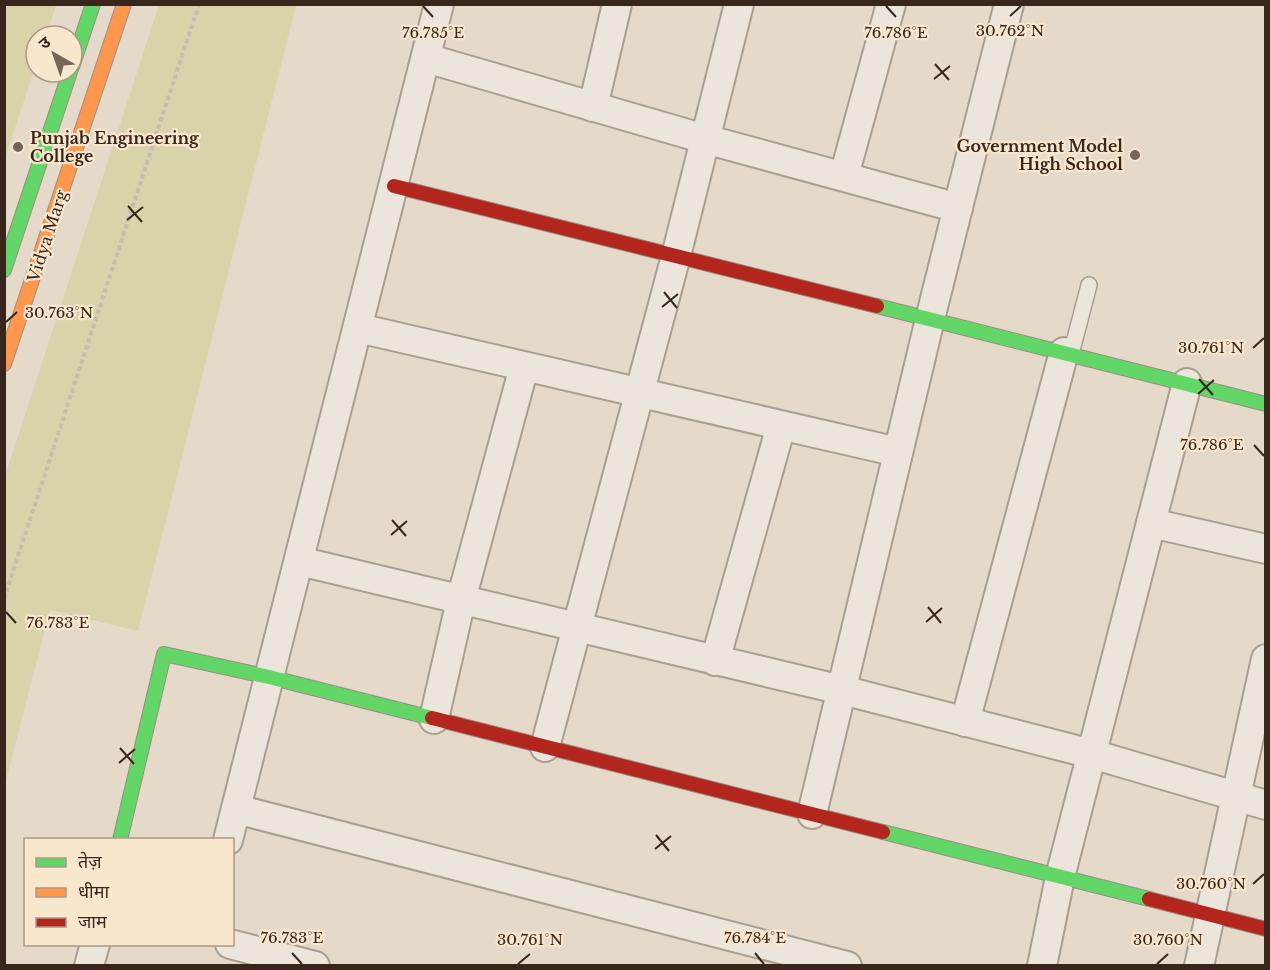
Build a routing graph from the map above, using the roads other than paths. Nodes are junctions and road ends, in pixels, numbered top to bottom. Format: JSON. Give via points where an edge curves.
{"nodes":[{"id":1,"x":93,"y":4,"type":"edge"},
{"id":2,"x":124,"y":4,"type":"edge"},
{"id":3,"x":439,"y":4,"type":"edge"},
{"id":4,"x":617,"y":4,"type":"edge"},
{"id":5,"x":739,"y":4,"type":"edge"},
{"id":6,"x":891,"y":4,"type":"edge"},
{"id":7,"x":1009,"y":4,"type":"edge"},
{"id":8,"x":84,"y":31,"type":"edge"},
{"id":9,"x":426,"y":58,"type":"junction"},
{"id":10,"x":66,"y":84,"type":"edge"},
{"id":11,"x":593,"y":106,"type":"junction"},
{"id":12,"x":705,"y":139,"type":"junction"},
{"id":13,"x":844,"y":176,"type":"junction"},
{"id":14,"x":394,"y":186,"type":"junction"},
{"id":15,"x":958,"y":208,"type":"junction"},
{"id":16,"x":8,"y":248,"type":"edge"},
{"id":17,"x":676,"y":256,"type":"junction"},
{"id":18,"x":4,"y":270,"type":"edge"},
{"id":19,"x":1089,"y":285,"type":"dead end"},
{"id":20,"x":930,"y":319,"type":"junction"},
{"id":21,"x":358,"y":328,"type":"junction"},
{"id":22,"x":1067,"y":353,"type":"junction"},
{"id":23,"x":4,"y":364,"type":"edge"},
{"id":24,"x":524,"y":367,"type":"junction"},
{"id":25,"x":1187,"y":383,"type":"junction"},
{"id":26,"x":640,"y":393,"type":"junction"},
{"id":27,"x":1266,"y":404,"type":"edge"},
{"id":28,"x":781,"y":426,"type":"junction"},
{"id":29,"x":898,"y":452,"type":"junction"},
{"id":30,"x":1151,"y":523,"type":"junction"},
{"id":31,"x":1266,"y":549,"type":"edge"},
{"id":32,"x":298,"y":561,"type":"junction"},
{"id":33,"x":460,"y":600,"type":"junction"},
{"id":34,"x":577,"y":629,"type":"junction"},
{"id":35,"x":1266,"y":659,"type":"edge"},
{"id":36,"x":715,"y":661,"type":"junction"},
{"id":37,"x":269,"y":677,"type":"junction"},
{"id":38,"x":842,"y":690,"type":"junction"},
{"id":39,"x":434,"y":719,"type":"junction"},
{"id":40,"x":966,"y":722,"type":"junction"},
{"id":41,"x":545,"y":747,"type":"junction"},
{"id":42,"x":1092,"y":754,"type":"junction"},
{"id":43,"x":1237,"y":797,"type":"junction"},
{"id":44,"x":1266,"y":805,"type":"edge"},
{"id":45,"x":236,"y":809,"type":"junction"},
{"id":46,"x":812,"y":814,"type":"junction"},
{"id":47,"x":120,"y":838,"type":"edge"},
{"id":48,"x":229,"y":838,"type":"edge"},
{"id":49,"x":1060,"y":877,"type":"junction"},
{"id":50,"x":1211,"y":915,"type":"junction"},
{"id":51,"x":1266,"y":929,"type":"edge"},
{"id":52,"x":95,"y":946,"type":"edge"},
{"id":53,"x":234,"y":946,"type":"edge"},
{"id":54,"x":89,"y":966,"type":"edge"},
{"id":55,"x":315,"y":966,"type":"edge"},
{"id":56,"x":847,"y":966,"type":"edge"},
{"id":57,"x":1042,"y":966,"type":"edge"},
{"id":58,"x":1199,"y":966,"type":"edge"}],
"edges":[{"from":1,"to":8,"type":"street"},
{"from":2,"to":23,"type":"street","name":"Vidya Marg"},
{"from":3,"to":9,"type":"street"},
{"from":4,"to":11,"type":"street"},
{"from":5,"to":12,"type":"street"},
{"from":6,"to":13,"type":"street"},
{"from":7,"to":15,"type":"street"},
{"from":9,"to":11,"type":"street"},
{"from":9,"to":14,"type":"street"},
{"from":10,"to":16,"type":"street","name":"Vidya Marg"},
{"from":11,"to":12,"type":"street"},
{"from":12,"to":13,"type":"street"},
{"from":12,"to":17,"type":"street"},
{"from":13,"to":15,"type":"street"},
{"from":14,"to":17,"type":"street"},
{"from":14,"to":21,"type":"street"},
{"from":15,"to":20,"type":"street"},
{"from":16,"to":18,"type":"street","name":"Vidya Marg"},
{"from":17,"to":20,"type":"street"},
{"from":17,"to":26,"type":"street"},
{"from":19,"to":22,"type":"lane"},
{"from":20,"to":22,"type":"street"},
{"from":20,"to":29,"type":"street"},
{"from":21,"to":24,"type":"street"},
{"from":21,"to":32,"type":"street"},
{"from":22,"to":25,"type":"street"},
{"from":22,"to":40,"type":"street"},
{"from":24,"to":26,"type":"street"},
{"from":24,"to":33,"type":"street"},
{"from":25,"to":27,"type":"street"},
{"from":25,"to":30,"type":"street"},
{"from":26,"to":28,"type":"street"},
{"from":26,"to":34,"type":"street"},
{"from":28,"to":29,"type":"street"},
{"from":28,"to":36,"type":"street"},
{"from":29,"to":38,"type":"street"},
{"from":30,"to":31,"type":"street"},
{"from":30,"to":42,"type":"street"},
{"from":32,"to":33,"type":"street"},
{"from":32,"to":37,"type":"street"},
{"from":33,"to":34,"type":"street"},
{"from":33,"to":39,"type":"street"},
{"from":34,"to":36,"type":"street"},
{"from":34,"to":41,"type":"street"},
{"from":35,"to":43,"type":"street"},
{"from":36,"to":38,"type":"street"},
{"from":37,"to":39,"type":"street"},
{"from":37,"to":45,"type":"street"},
{"from":37,"to":47,"type":"street","via":[[164,654]]},
{"from":38,"to":40,"type":"street"},
{"from":38,"to":46,"type":"street"},
{"from":39,"to":41,"type":"street"},
{"from":40,"to":42,"type":"street"},
{"from":41,"to":46,"type":"street"},
{"from":42,"to":43,"type":"street"},
{"from":42,"to":49,"type":"street"},
{"from":43,"to":44,"type":"street"},
{"from":43,"to":50,"type":"street"},
{"from":45,"to":48,"type":"street"},
{"from":45,"to":56,"type":"street"},
{"from":46,"to":49,"type":"street"},
{"from":49,"to":50,"type":"street"},
{"from":49,"to":57,"type":"street"},
{"from":50,"to":51,"type":"street"},
{"from":50,"to":58,"type":"street"},
{"from":52,"to":54,"type":"street"},
{"from":53,"to":55,"type":"street"}]}
